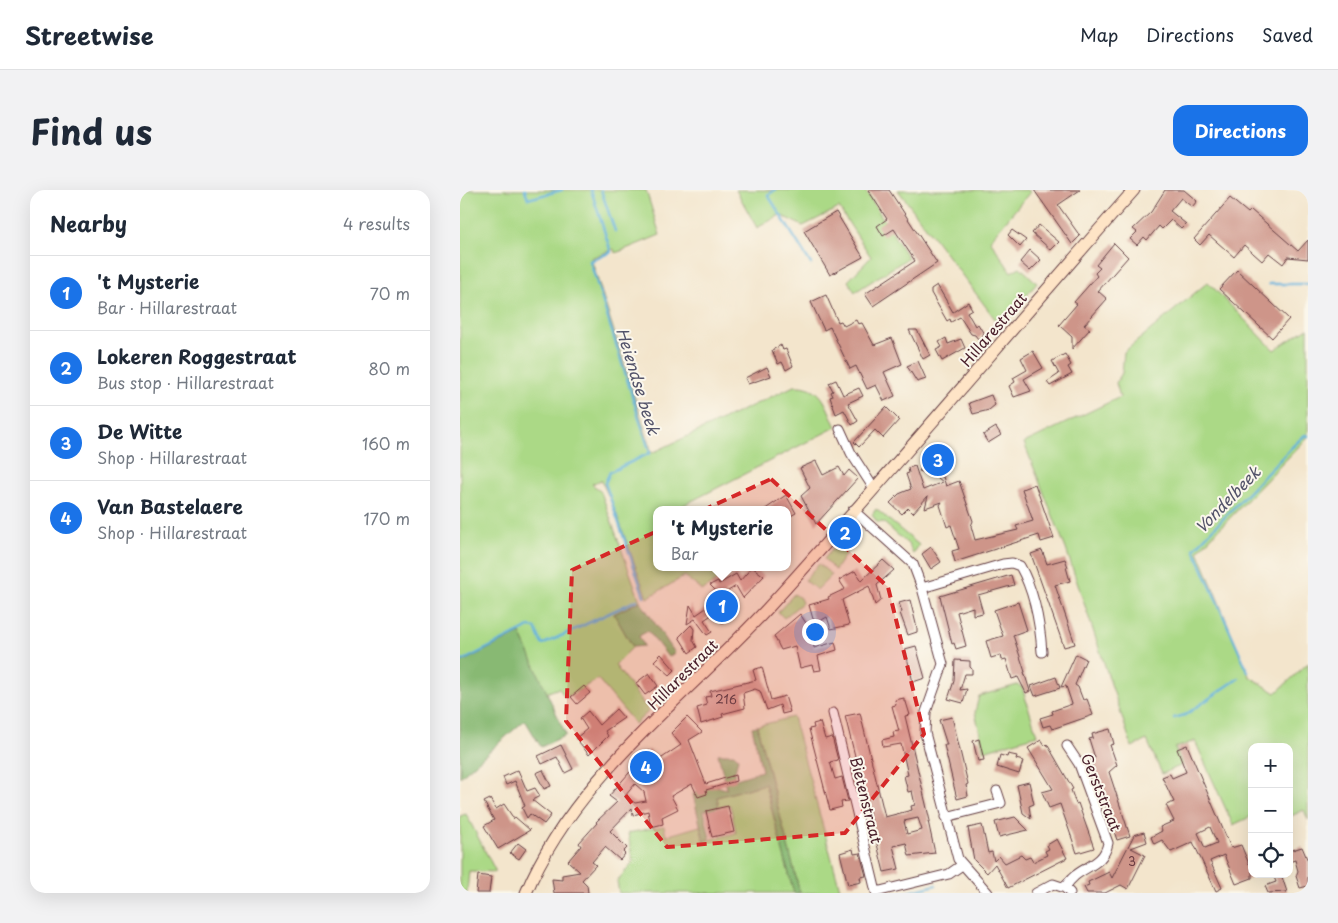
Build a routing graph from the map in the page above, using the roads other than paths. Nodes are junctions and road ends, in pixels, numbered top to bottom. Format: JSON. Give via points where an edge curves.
{"nodes":[{"id":1,"x":1134,"y":190,"type":"edge"},
{"id":2,"x":840,"y":429,"type":"dead end"},
{"id":3,"x":873,"y":487,"type":"junction"},
{"id":4,"x":853,"y":510,"type":"junction"},
{"id":5,"x":922,"y":588,"type":"junction"},
{"id":6,"x":1042,"y":652,"type":"dead end"},
{"id":7,"x":833,"y":714,"type":"dead end"},
{"id":8,"x":1067,"y":746,"type":"dead end"},
{"id":9,"x":997,"y":791,"type":"dead end"},
{"id":10,"x":946,"y":817,"type":"junction"},
{"id":11,"x":962,"y":865,"type":"junction"},
{"id":12,"x":1067,"y":890,"type":"edge"},
{"id":13,"x":526,"y":893,"type":"edge"},
{"id":14,"x":874,"y":893,"type":"edge"},
{"id":15,"x":988,"y":893,"type":"edge"},
{"id":16,"x":1036,"y":893,"type":"edge"}],
"edges":[{"from":1,"to":3,"type":"main road","name":"Hillarestraat"},
{"from":2,"to":3,"type":"street"},
{"from":3,"to":4,"type":"main road","name":"Hillarestraat"},
{"from":4,"to":5,"type":"street","via":[[913,564]]},
{"from":4,"to":13,"type":"main road","name":"Hillarestraat","via":[[742,635],[589,790],[555,839]]},
{"from":5,"to":6,"type":"street","via":[[1003,564],[1020,566],[1040,628]]},
{"from":5,"to":10,"type":"street","via":[[942,664],[926,712],[925,733]]},
{"from":7,"to":14,"type":"street","name":"Bietenstraat"},
{"from":8,"to":12,"type":"street","name":"Gerststraat","via":[[1079,764],[1108,843],[1106,854],[1075,874]]},
{"from":9,"to":10,"type":"street","via":[[1000,803]]},
{"from":10,"to":11,"type":"street","via":[[954,850]]},
{"from":11,"to":14,"type":"street","name":"Bietenstraat","via":[[949,874]]},
{"from":11,"to":15,"type":"street"},
{"from":12,"to":16,"type":"street","via":[[1053,884]]}]}
